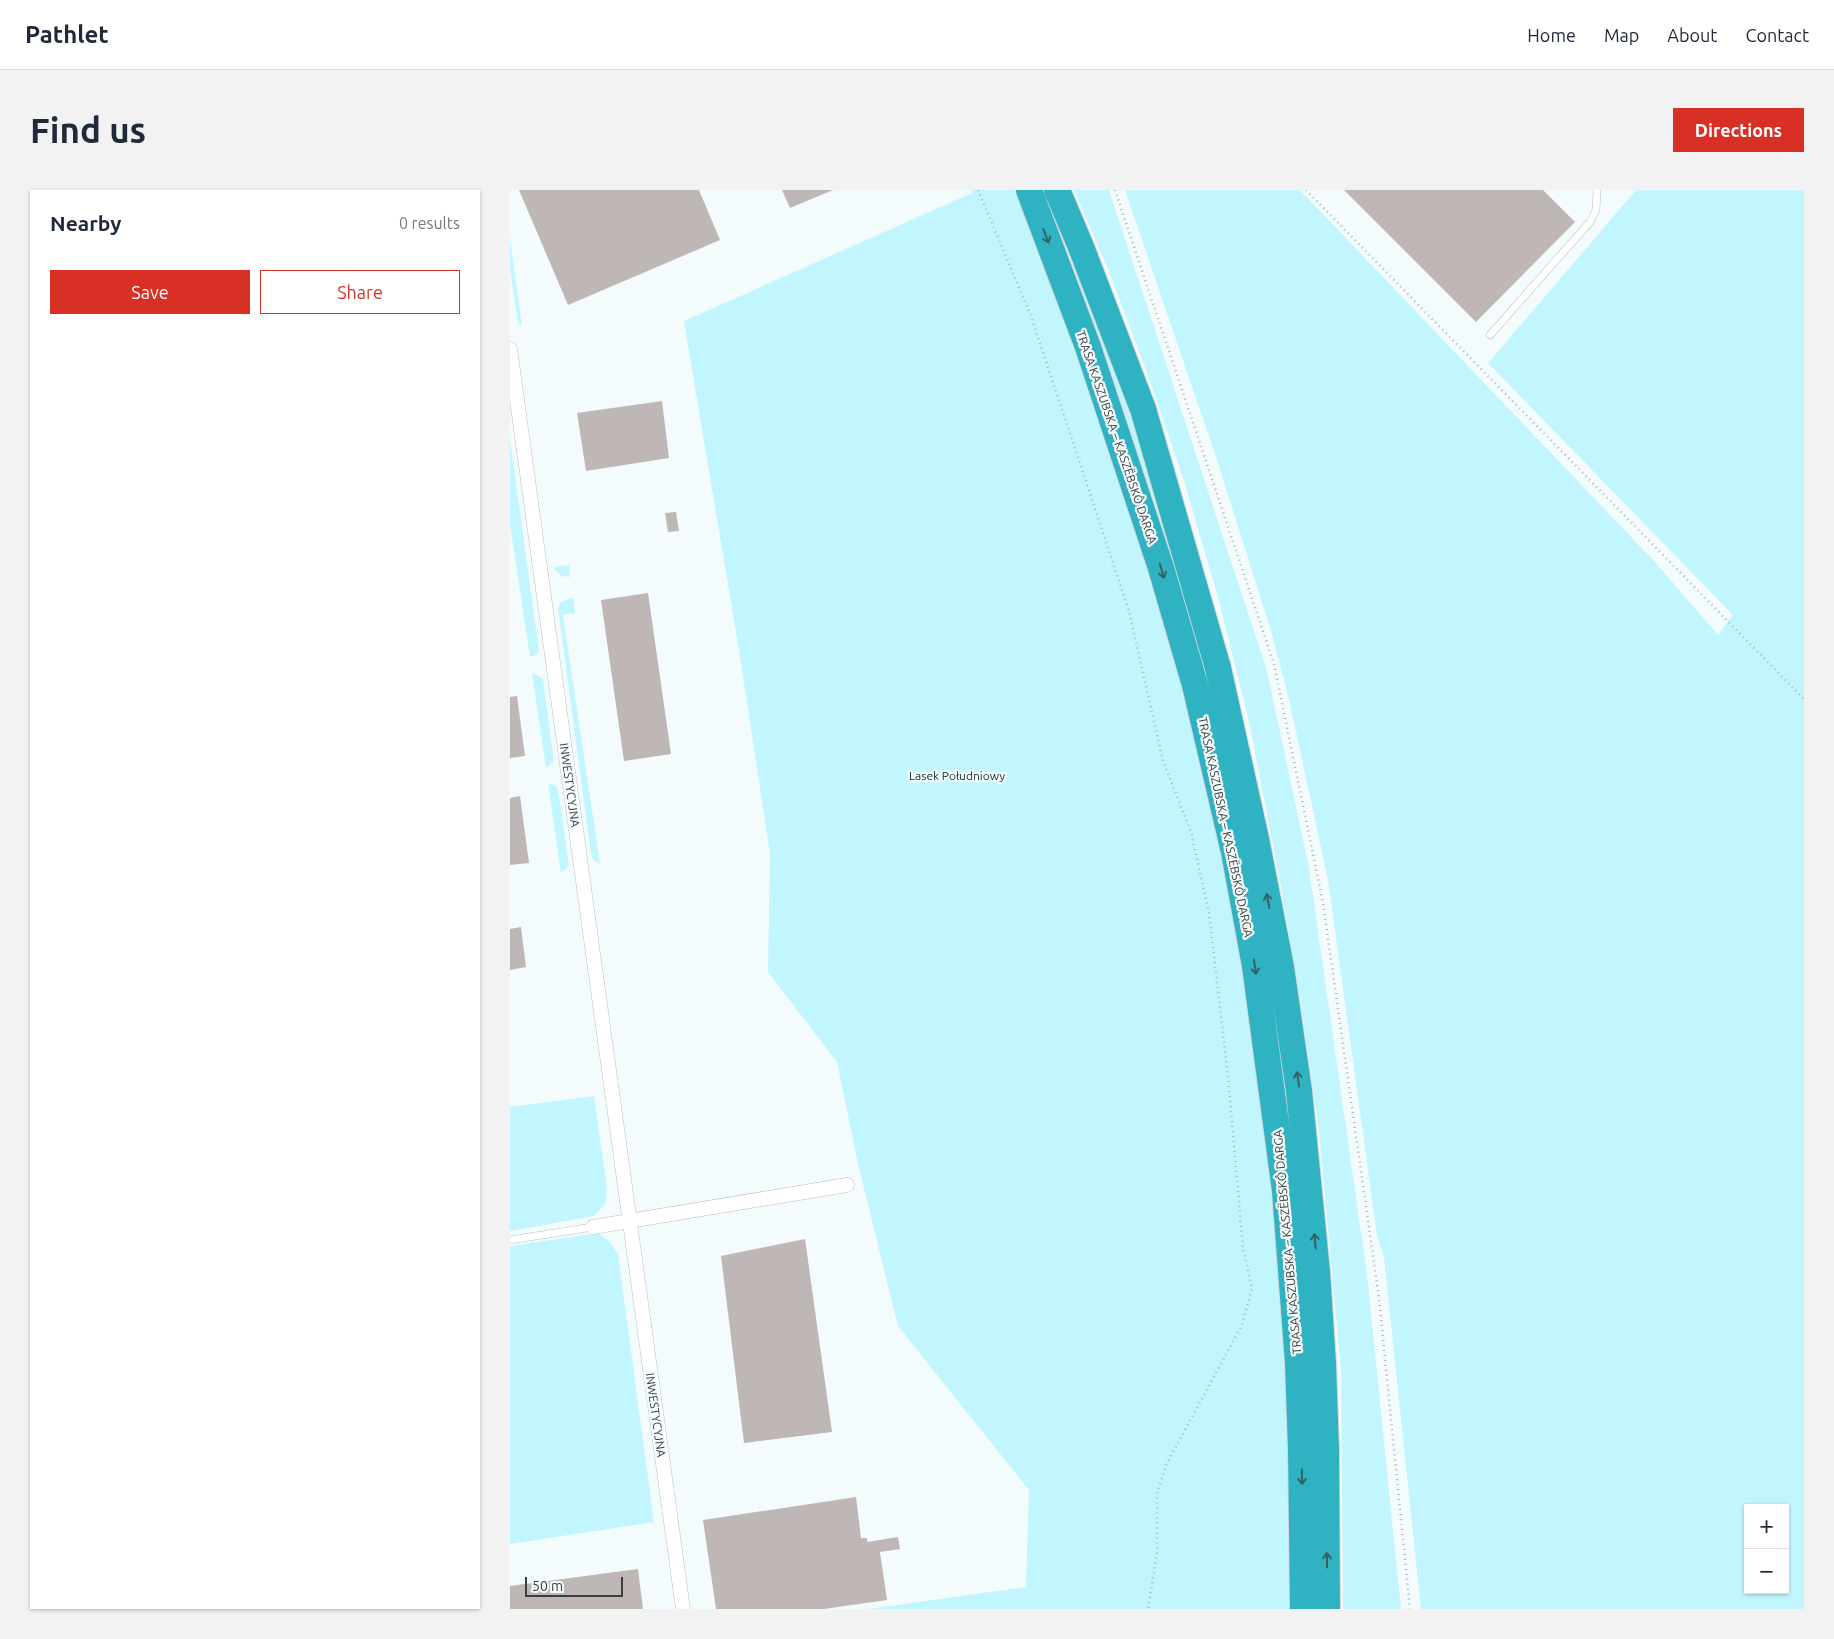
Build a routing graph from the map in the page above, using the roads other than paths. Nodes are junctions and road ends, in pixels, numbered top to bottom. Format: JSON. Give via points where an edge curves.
{"nodes":[{"id":1,"x":1028,"y":190,"type":"edge"},
{"id":2,"x":1057,"y":190,"type":"edge"},
{"id":3,"x":1597,"y":190,"type":"edge"},
{"id":4,"x":1490,"y":335,"type":"dead end"},
{"id":5,"x":510,"y":349,"type":"edge"},
{"id":6,"x":847,"y":1186,"type":"dead end"},
{"id":7,"x":630,"y":1222,"type":"junction"},
{"id":8,"x":593,"y":1227,"type":"joint"},
{"id":9,"x":510,"y":1240,"type":"edge"},
{"id":10,"x":1317,"y":1272,"type":"junction"},
{"id":11,"x":1292,"y":1273,"type":"junction"},
{"id":12,"x":1312,"y":1326,"type":"dead end"},
{"id":13,"x":1304,"y":1336,"type":"dead end"},
{"id":14,"x":1307,"y":1392,"type":"dead end"},
{"id":15,"x":1317,"y":1401,"type":"dead end"},
{"id":16,"x":1314,"y":1450,"type":"junction"},
{"id":17,"x":682,"y":1609,"type":"edge"},
{"id":18,"x":1303,"y":1609,"type":"edge"},
{"id":19,"x":1327,"y":1609,"type":"edge"}],
"edges":[{"from":1,"to":11,"type":"highway","name":"TRASA KASZUBSKA – KASZËBSKÔ DARGA","one_way":true,"via":[[1091,356],[1161,568],[1195,685],[1234,852],[1255,966],[1285,1191]]},
{"from":10,"to":2,"type":"highway","name":"TRASA KASZUBSKA – KASZËBSKÔ DARGA","one_way":true,"via":[[1299,1090],[1281,967],[1218,668],[1144,409]]},
{"from":3,"to":4,"type":"lane","via":[[1596,210],[1590,222]]},
{"from":5,"to":7,"type":"street","name":"INWESTYCYJNA"},
{"from":6,"to":7,"type":"street"},
{"from":7,"to":8,"type":"street"},
{"from":7,"to":17,"type":"street","name":"INWESTYCYJNA"},
{"from":8,"to":9,"type":"lane"},
{"from":10,"to":12,"type":"lane"},
{"from":10,"to":16,"type":"highway","name":"TRASA KASZUBSKA – KASZËBSKÔ DARGA","via":[[1323,1363]]},
{"from":11,"to":13,"type":"lane"},
{"from":11,"to":16,"type":"highway","name":"TRASA KASZUBSKA – KASZËBSKÔ DARGA","via":[[1298,1363]]},
{"from":14,"to":16,"type":"lane"},
{"from":15,"to":16,"type":"lane"},
{"from":16,"to":18,"type":"highway","name":"TRASA KASZUBSKA – KASZËBSKÔ DARGA","one_way":true},
{"from":19,"to":16,"type":"highway","name":"TRASA KASZUBSKA – KASZËBSKÔ DARGA","one_way":true}]}
